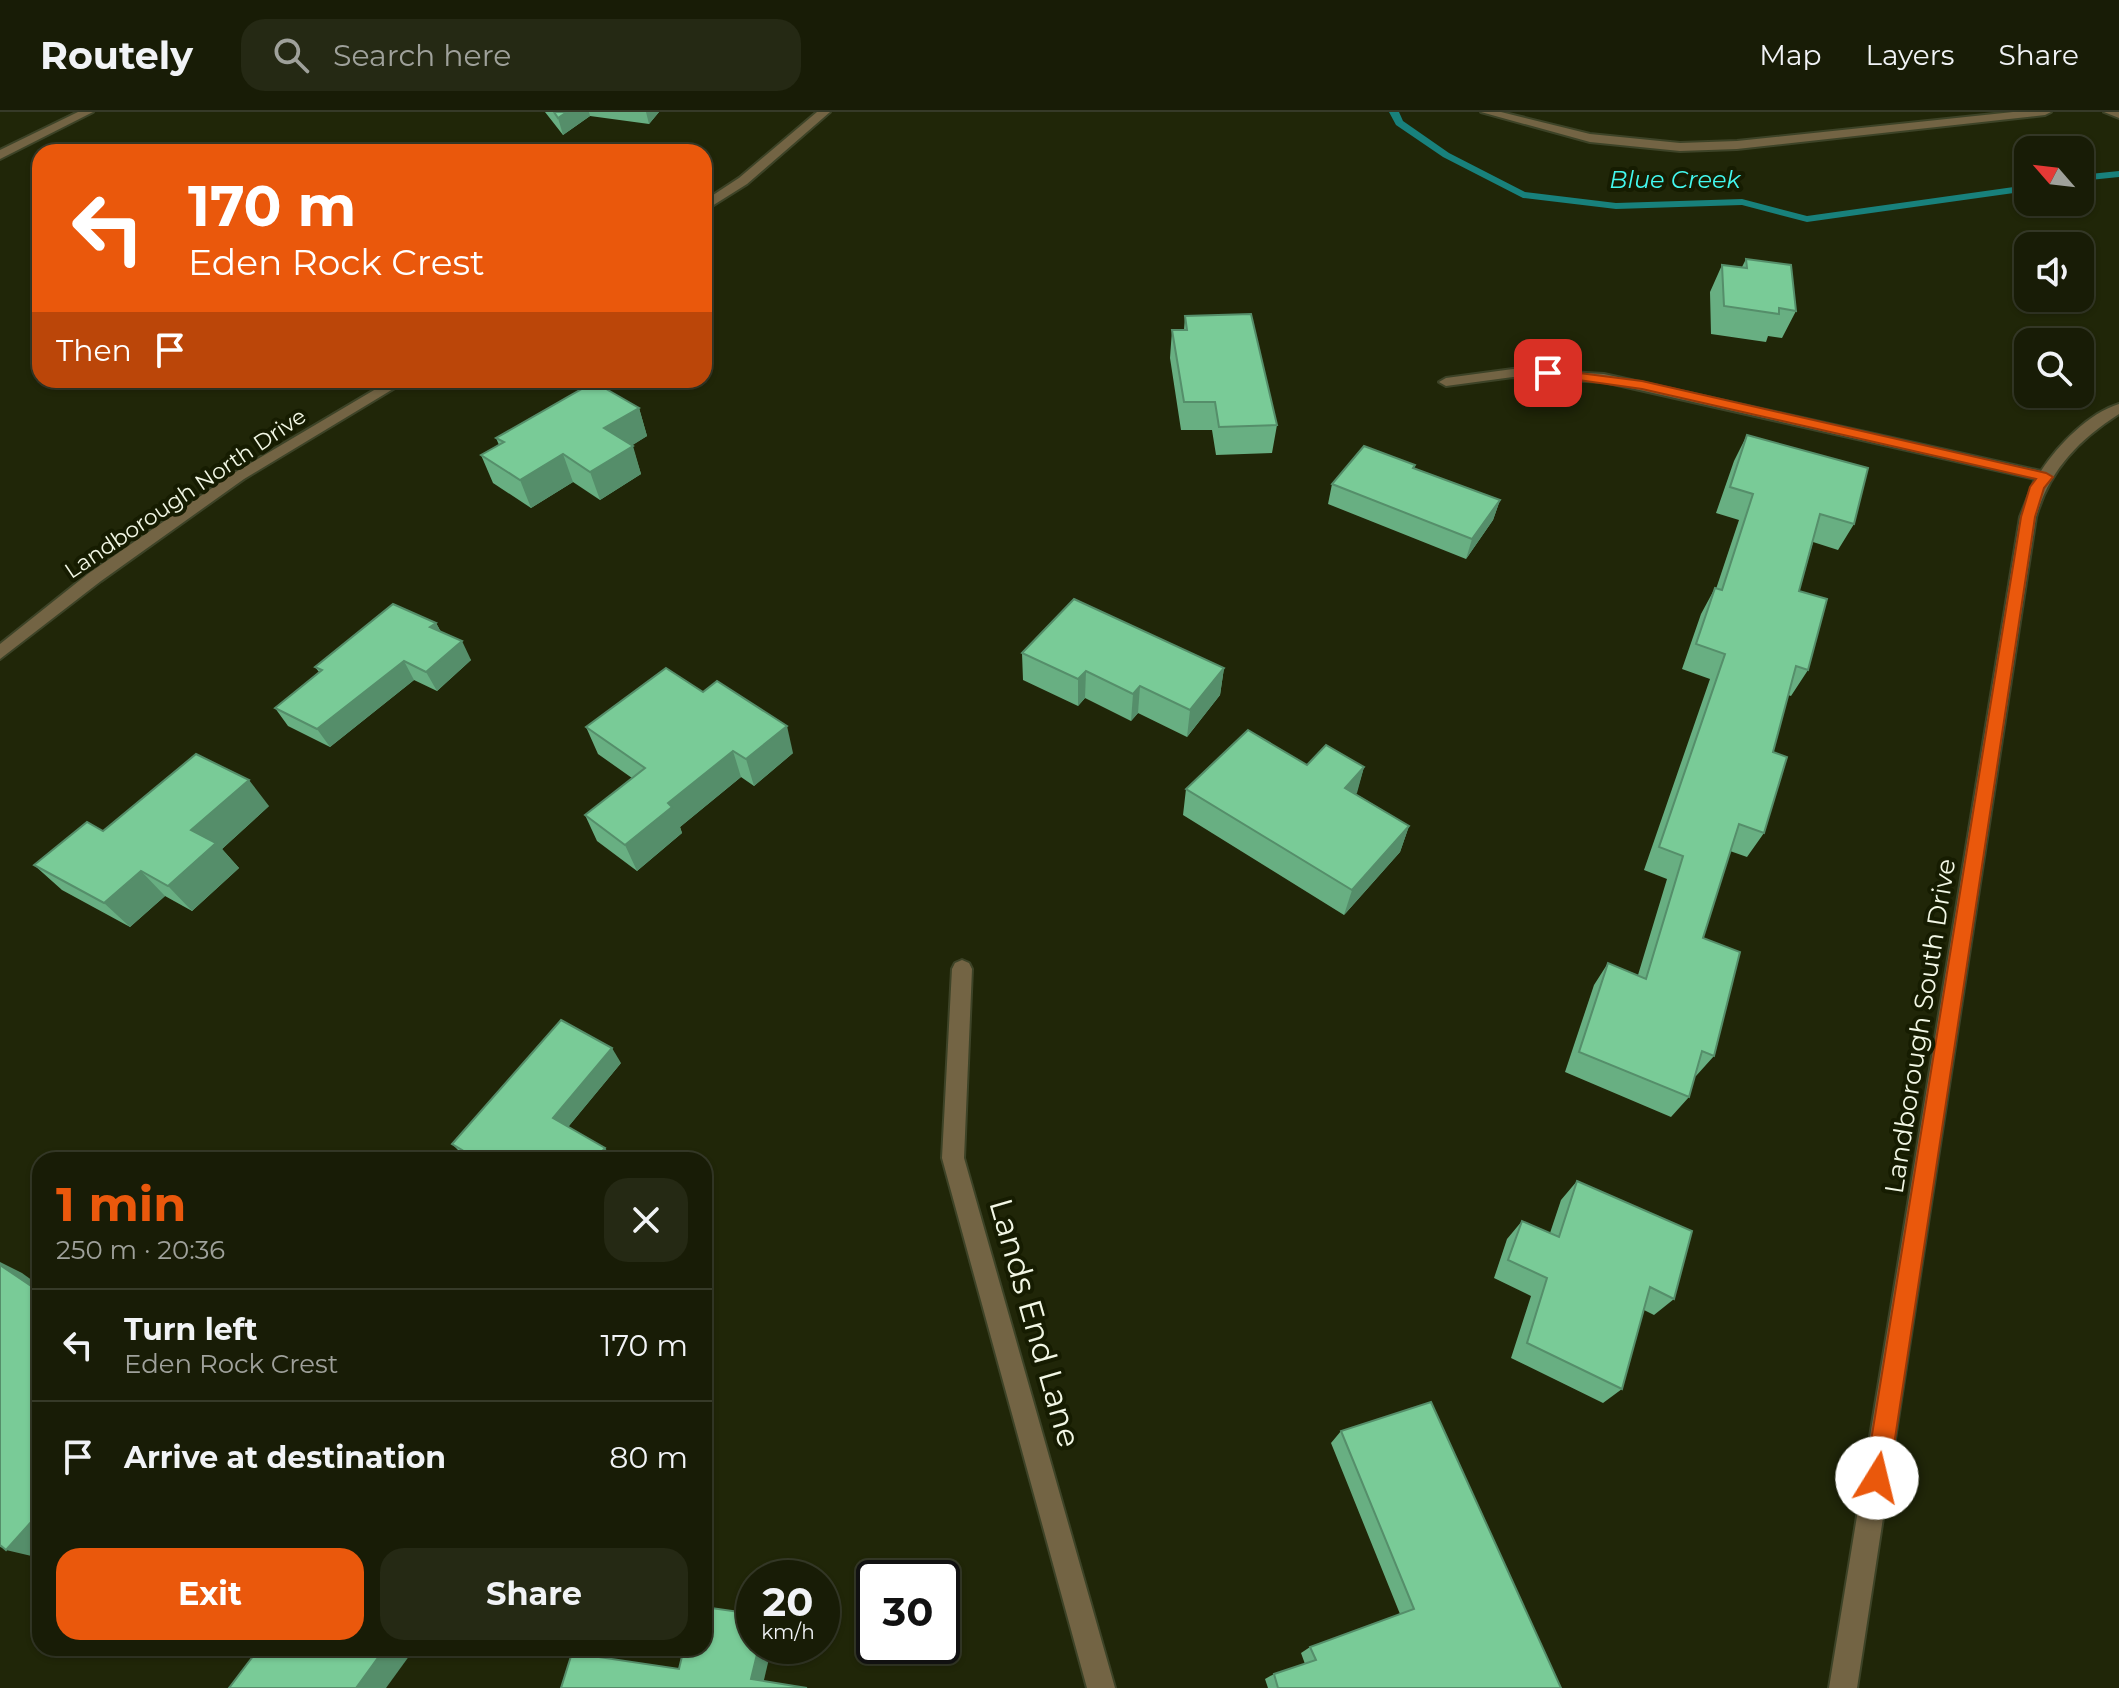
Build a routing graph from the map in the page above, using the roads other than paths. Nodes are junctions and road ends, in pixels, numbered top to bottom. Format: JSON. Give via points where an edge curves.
{"nodes":[{"id":1,"x":87,"y":112,"type":"edge"},
{"id":2,"x":824,"y":112,"type":"edge"},
{"id":3,"x":1487,"y":112,"type":"edge"},
{"id":4,"x":2045,"y":112,"type":"edge"},
{"id":5,"x":2110,"y":112,"type":"edge"},
{"id":6,"x":2119,"y":115,"type":"edge"},
{"id":7,"x":0,"y":155,"type":"edge"},
{"id":8,"x":712,"y":202,"type":"edge"},
{"id":9,"x":1446,"y":382,"type":"dead end"},
{"id":10,"x":388,"y":388,"type":"edge"},
{"id":11,"x":2119,"y":408,"type":"edge"},
{"id":12,"x":2046,"y":477,"type":"junction"},
{"id":13,"x":0,"y":653,"type":"edge"},
{"id":14,"x":962,"y":969,"type":"dead end"},
{"id":15,"x":1101,"y":1688,"type":"edge"},
{"id":16,"x":1843,"y":1688,"type":"edge"}],
"edges":[{"from":1,"to":7,"type":"street"},
{"from":2,"to":8,"type":"street"},
{"from":3,"to":4,"type":"street","via":[[1590,138],[1680,147]]},
{"from":5,"to":6,"type":"street"},
{"from":9,"to":12,"type":"street","via":[[1513,373],[1604,378]]},
{"from":10,"to":13,"type":"street","name":"Landborough North Drive","via":[[239,476],[95,577]]},
{"from":11,"to":12,"type":"street","name":"Landborough South Drive","via":[[2072,442]]},
{"from":12,"to":16,"type":"street","name":"Landborough South Drive","via":[[2037,487],[2028,517]]},
{"from":14,"to":15,"type":"street","name":"Lands End Lane","via":[[953,1158]]}]}
